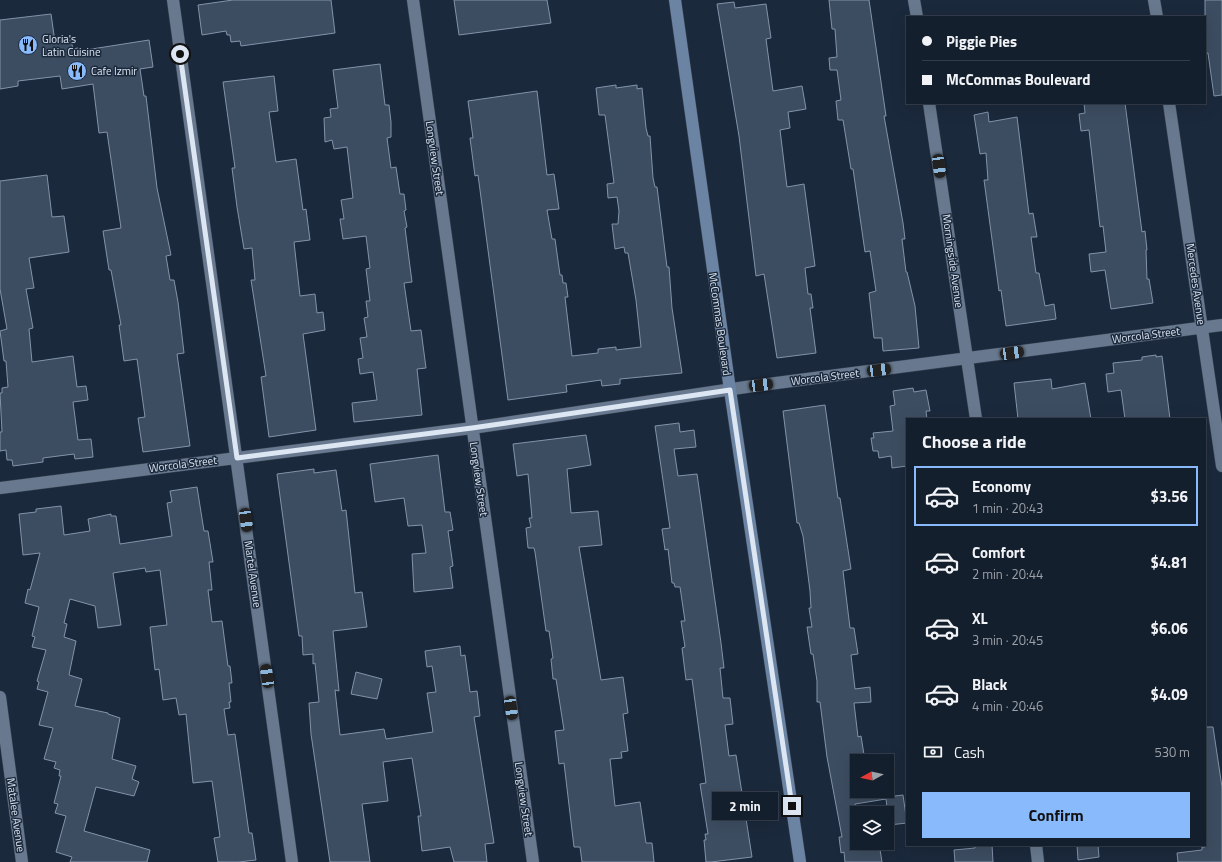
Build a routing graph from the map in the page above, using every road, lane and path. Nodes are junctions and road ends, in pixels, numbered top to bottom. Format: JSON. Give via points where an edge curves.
{"nodes":[{"id":1,"x":173,"y":0,"type":"edge"},
{"id":2,"x":413,"y":0,"type":"edge"},
{"id":3,"x":675,"y":0,"type":"edge"},
{"id":4,"x":914,"y":0,"type":"edge"},
{"id":5,"x":1154,"y":0,"type":"edge"},
{"id":6,"x":917,"y":16,"type":"edge"},
{"id":7,"x":1156,"y":16,"type":"edge"},
{"id":8,"x":930,"y":104,"type":"edge"},
{"id":9,"x":1169,"y":104,"type":"edge"},
{"id":10,"x":1222,"y":325,"type":"edge"},
{"id":11,"x":1202,"y":328,"type":"junction"},
{"id":12,"x":967,"y":359,"type":"junction"},
{"id":13,"x":730,"y":390,"type":"junction"},
{"id":14,"x":976,"y":418,"type":"edge"},
{"id":15,"x":472,"y":428,"type":"junction"},
{"id":16,"x":237,"y":458,"type":"junction"},
{"id":17,"x":1222,"y":466,"type":"edge"},
{"id":18,"x":0,"y":488,"type":"edge"},
{"id":19,"x":0,"y":697,"type":"edge"},
{"id":20,"x":1036,"y":846,"type":"edge"},
{"id":21,"x":22,"y":862,"type":"edge"},
{"id":22,"x":292,"y":862,"type":"edge"},
{"id":23,"x":533,"y":862,"type":"edge"},
{"id":24,"x":800,"y":862,"type":"edge"},
{"id":25,"x":1038,"y":862,"type":"edge"}],
"edges":[{"from":1,"to":16,"type":"street","name":"Martel Avenue"},
{"from":2,"to":15,"type":"street","name":"Longview Street"},
{"from":3,"to":13,"type":"street","name":"McCommas Boulevard"},
{"from":4,"to":6,"type":"street"},
{"from":5,"to":7,"type":"street"},
{"from":8,"to":12,"type":"street","name":"Morningside Avenue"},
{"from":9,"to":11,"type":"street","name":"Mercedes Avenue"},
{"from":10,"to":11,"type":"street","name":"Worcola Street"},
{"from":11,"to":12,"type":"street","name":"Worcola Street"},
{"from":11,"to":17,"type":"street","name":"Mercedes Avenue"},
{"from":12,"to":13,"type":"street","name":"Worcola Street"},
{"from":12,"to":14,"type":"street","name":"Morningside Avenue"},
{"from":13,"to":15,"type":"street","name":"Worcola Street"},
{"from":13,"to":24,"type":"street","name":"McCommas Boulevard"},
{"from":15,"to":16,"type":"street","name":"Worcola Street"},
{"from":15,"to":23,"type":"street","name":"Longview Street"},
{"from":16,"to":18,"type":"street","name":"Worcola Street"},
{"from":16,"to":22,"type":"street","name":"Martel Avenue"},
{"from":19,"to":21,"type":"street","name":"Matalee Avenue"},
{"from":20,"to":25,"type":"street"}]}
